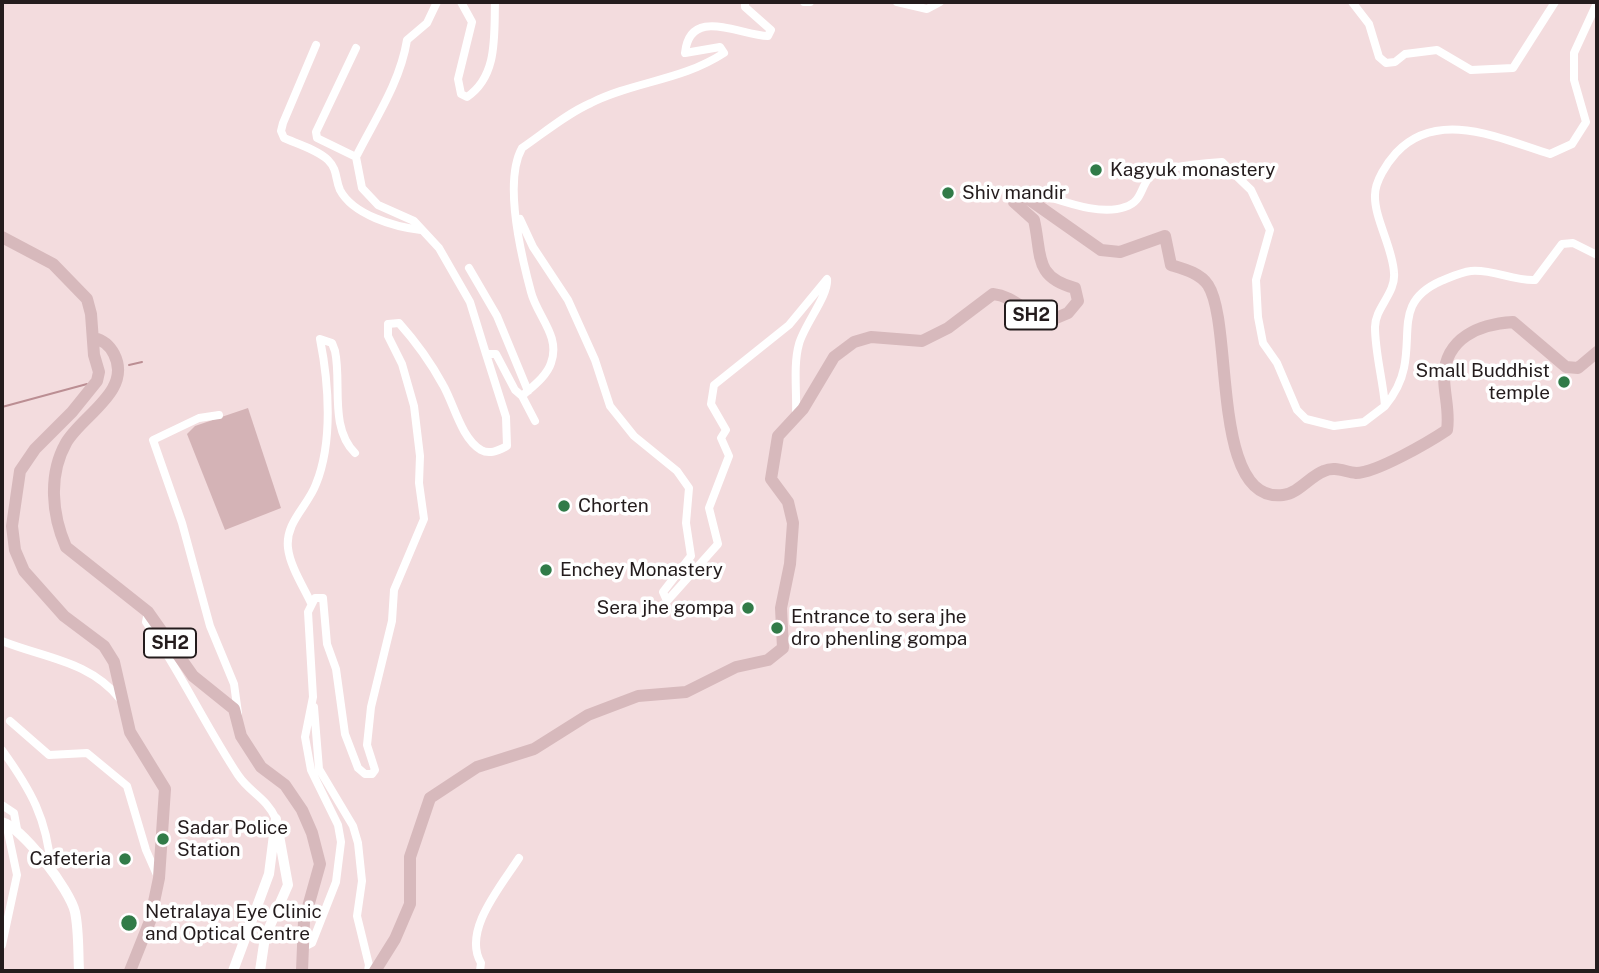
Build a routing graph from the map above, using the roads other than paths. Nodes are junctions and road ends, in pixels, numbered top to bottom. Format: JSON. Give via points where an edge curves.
{"nodes":[{"id":1,"x":437,"y":2,"type":"edge"},
{"id":2,"x":461,"y":2,"type":"edge"},
{"id":3,"x":495,"y":2,"type":"edge"},
{"id":4,"x":745,"y":2,"type":"edge"},
{"id":5,"x":804,"y":2,"type":"edge"},
{"id":6,"x":810,"y":2,"type":"edge"},
{"id":7,"x":897,"y":2,"type":"edge"},
{"id":8,"x":940,"y":2,"type":"edge"},
{"id":9,"x":1352,"y":2,"type":"edge"},
{"id":10,"x":1555,"y":2,"type":"edge"},
{"id":11,"x":1597,"y":3,"type":"edge"},
{"id":12,"x":316,"y":45,"type":"dead end"},
{"id":13,"x":356,"y":48,"type":"dead end"},
{"id":14,"x":356,"y":157,"type":"junction"},
{"id":15,"x":1020,"y":193,"type":"junction"},
{"id":16,"x":512,"y":204,"type":"junction"},
{"id":17,"x":421,"y":230,"type":"junction"},
{"id":18,"x":2,"y":237,"type":"edge"},
{"id":19,"x":1597,"y":255,"type":"edge"},
{"id":20,"x":470,"y":268,"type":"dead end"},
{"id":21,"x":94,"y":338,"type":"junction"},
{"id":22,"x":1597,"y":352,"type":"edge"},
{"id":23,"x":486,"y":354,"type":"junction"},
{"id":24,"x":525,"y":393,"type":"junction"},
{"id":25,"x":1385,"y":406,"type":"junction"},
{"id":26,"x":219,"y":415,"type":"dead end"},
{"id":27,"x":796,"y":416,"type":"junction"},
{"id":28,"x":535,"y":421,"type":"dead end"},
{"id":29,"x":355,"y":453,"type":"dead end"},
{"id":30,"x":310,"y":603,"type":"junction"},
{"id":31,"x":149,"y":612,"type":"junction"},
{"id":32,"x":2,"y":641,"type":"edge"},
{"id":33,"x":313,"y":697,"type":"junction"},
{"id":34,"x":124,"y":705,"type":"junction"},
{"id":35,"x":10,"y":721,"type":"dead end"},
{"id":36,"x":240,"y":726,"type":"junction"},
{"id":37,"x":2,"y":750,"type":"edge"},
{"id":38,"x":2,"y":805,"type":"edge"},
{"id":39,"x":276,"y":819,"type":"junction"},
{"id":40,"x":4,"y":823,"type":"edge"},
{"id":41,"x":353,"y":826,"type":"junction"},
{"id":42,"x":17,"y":829,"type":"junction"},
{"id":43,"x":341,"y":842,"type":"junction"},
{"id":44,"x":519,"y":858,"type":"dead end"},
{"id":45,"x":51,"y":871,"type":"junction"},
{"id":46,"x":159,"y":878,"type":"junction"},
{"id":47,"x":2,"y":945,"type":"edge"},
{"id":48,"x":302,"y":948,"type":"junction"},
{"id":49,"x":79,"y":971,"type":"edge"},
{"id":50,"x":130,"y":971,"type":"edge"},
{"id":51,"x":233,"y":971,"type":"edge"},
{"id":52,"x":260,"y":971,"type":"edge"},
{"id":53,"x":302,"y":971,"type":"edge"},
{"id":54,"x":368,"y":971,"type":"edge"},
{"id":55,"x":374,"y":971,"type":"edge"},
{"id":56,"x":480,"y":971,"type":"edge"}],
"edges":[{"from":1,"to":14,"type":"street","via":[[427,23],[407,40],[381,115]]},
{"from":2,"to":3,"type":"street","via":[[472,22],[458,79],[461,94],[467,97],[486,80],[493,59]]},
{"from":4,"to":16,"type":"street","via":[[771,30],[768,37],[709,24],[695,32],[686,42],[685,53],[720,47],[723,53],[698,70],[590,103],[531,142],[517,158]]},
{"from":5,"to":6,"type":"street"},
{"from":7,"to":8,"type":"street","via":[[927,9]]},
{"from":9,"to":10,"type":"street","via":[[1369,24],[1379,57],[1386,63],[1405,54],[1437,50],[1471,70],[1513,68]]},
{"from":11,"to":25,"type":"street","via":[[1574,53],[1574,80],[1586,122],[1572,144],[1550,154],[1512,140],[1452,128],[1423,133],[1407,142],[1387,164],[1375,195],[1394,271],[1394,284],[1375,325]]},
{"from":12,"to":17,"type":"street","via":[[283,123],[284,138],[327,159],[338,174],[339,188],[358,209]]},
{"from":13,"to":14,"type":"street","via":[[316,132],[322,142]]},
{"from":14,"to":17,"type":"street","via":[[362,188],[378,205],[414,221]]},
{"from":15,"to":22,"type":"main road","via":[[1101,250],[1119,252],[1165,236],[1171,265],[1199,275],[1209,286],[1223,348],[1238,464],[1258,488],[1270,494],[1285,495],[1324,471],[1357,473],[1447,430],[1450,413],[1444,378],[1448,352],[1459,339],[1485,326],[1513,322],[1566,367],[1578,368]]},
{"from":15,"to":25,"type":"street","via":[[1029,191],[1106,209],[1125,208],[1156,174],[1222,162],[1251,190],[1270,230],[1256,281],[1258,317],[1263,343],[1297,410],[1306,419],[1334,426],[1364,422]]},
{"from":15,"to":27,"type":"main road","number":"SH2","via":[[1014,202],[1034,219],[1044,271],[1078,293],[1078,301],[1068,313],[1048,321],[1029,315],[1012,299],[993,294],[948,328],[922,341],[862,337],[834,357]]},
{"from":16,"to":24,"type":"street","via":[[531,295],[553,341],[551,363]]},
{"from":16,"to":27,"type":"street","via":[[533,247],[568,300],[610,406],[634,436],[677,471],[689,488],[686,523],[691,556],[663,592],[667,601],[719,544],[709,508],[729,456],[721,438],[726,430],[711,404],[714,385],[789,325],[827,279],[798,346]]},
{"from":17,"to":23,"type":"street","via":[[439,248],[470,302]]},
{"from":18,"to":21,"type":"main road","via":[[53,264],[71,280],[87,299]]},
{"from":19,"to":25,"type":"street","via":[[1573,243],[1562,244],[1535,280],[1469,271],[1424,289],[1411,305],[1405,367]]},
{"from":20,"to":24,"type":"street","via":[[497,316]]},
{"from":21,"to":31,"type":"main road","number":"SH2","via":[[113,352],[116,383],[66,442],[58,464],[54,512],[66,547]]},
{"from":21,"to":34,"type":"main road","via":[[97,381],[20,471],[12,526],[24,570],[64,615],[104,646],[119,679]]},
{"from":23,"to":24,"type":"street","via":[[496,354],[515,390]]},
{"from":23,"to":30,"type":"street","via":[[508,433],[507,446],[495,452],[480,449],[467,435],[444,385],[399,323],[388,324],[386,330],[414,406],[424,519],[394,590],[392,621],[371,707],[368,745],[375,770],[372,774],[358,768],[345,734],[337,669],[327,645],[323,598]]},
{"from":24,"to":28,"type":"street"},
{"from":26,"to":36,"type":"street","via":[[199,418],[153,440],[183,523],[209,626],[234,684]]},
{"from":27,"to":55,"type":"main road","number":"SH2","via":[[778,436],[771,466],[771,479],[788,502],[793,523],[780,608],[783,648],[768,660],[736,667],[686,692],[638,696],[588,715],[534,749],[477,767],[430,798],[410,857],[410,904]]},
{"from":29,"to":30,"type":"street","via":[[340,420],[335,351],[332,343],[320,339],[325,366],[325,455],[315,488],[289,534],[288,549]]},
{"from":30,"to":33,"type":"street"},
{"from":31,"to":36,"type":"main road","number":"SH2","via":[[193,676],[234,709]]},
{"from":31,"to":39,"type":"street","via":[[146,622],[240,777],[269,803]]},
{"from":32,"to":34,"type":"street","via":[[78,664],[111,688]]},
{"from":33,"to":41,"type":"street","via":[[319,769]]},
{"from":33,"to":43,"type":"street","via":[[305,737],[311,769],[338,825]]},
{"from":34,"to":46,"type":"main road","via":[[130,732],[165,789]]},
{"from":35,"to":46,"type":"street","via":[[49,755],[87,753],[127,786]]},
{"from":36,"to":48,"type":"main road","number":"SH2","via":[[241,736],[261,767],[285,785],[313,833],[320,864],[304,921]]},
{"from":37,"to":45,"type":"street","via":[[40,809]]},
{"from":38,"to":42,"type":"street","via":[[14,813]]},
{"from":39,"to":51,"type":"street","via":[[269,874]]},
{"from":39,"to":52,"type":"street","via":[[288,885],[265,937]]},
{"from":40,"to":42,"type":"main road"},
{"from":40,"to":47,"type":"street","via":[[17,875]]},
{"from":41,"to":43,"type":"street"},
{"from":41,"to":54,"type":"street","via":[[362,881],[357,916]]},
{"from":42,"to":45,"type":"main road"},
{"from":43,"to":48,"type":"street","via":[[336,882],[312,943]]},
{"from":44,"to":56,"type":"street","via":[[491,901],[475,940]]},
{"from":45,"to":49,"type":"main road","via":[[68,891],[75,912]]},
{"from":46,"to":50,"type":"main road","via":[[150,921]]},
{"from":48,"to":53,"type":"main road","number":"SH2"}]}
